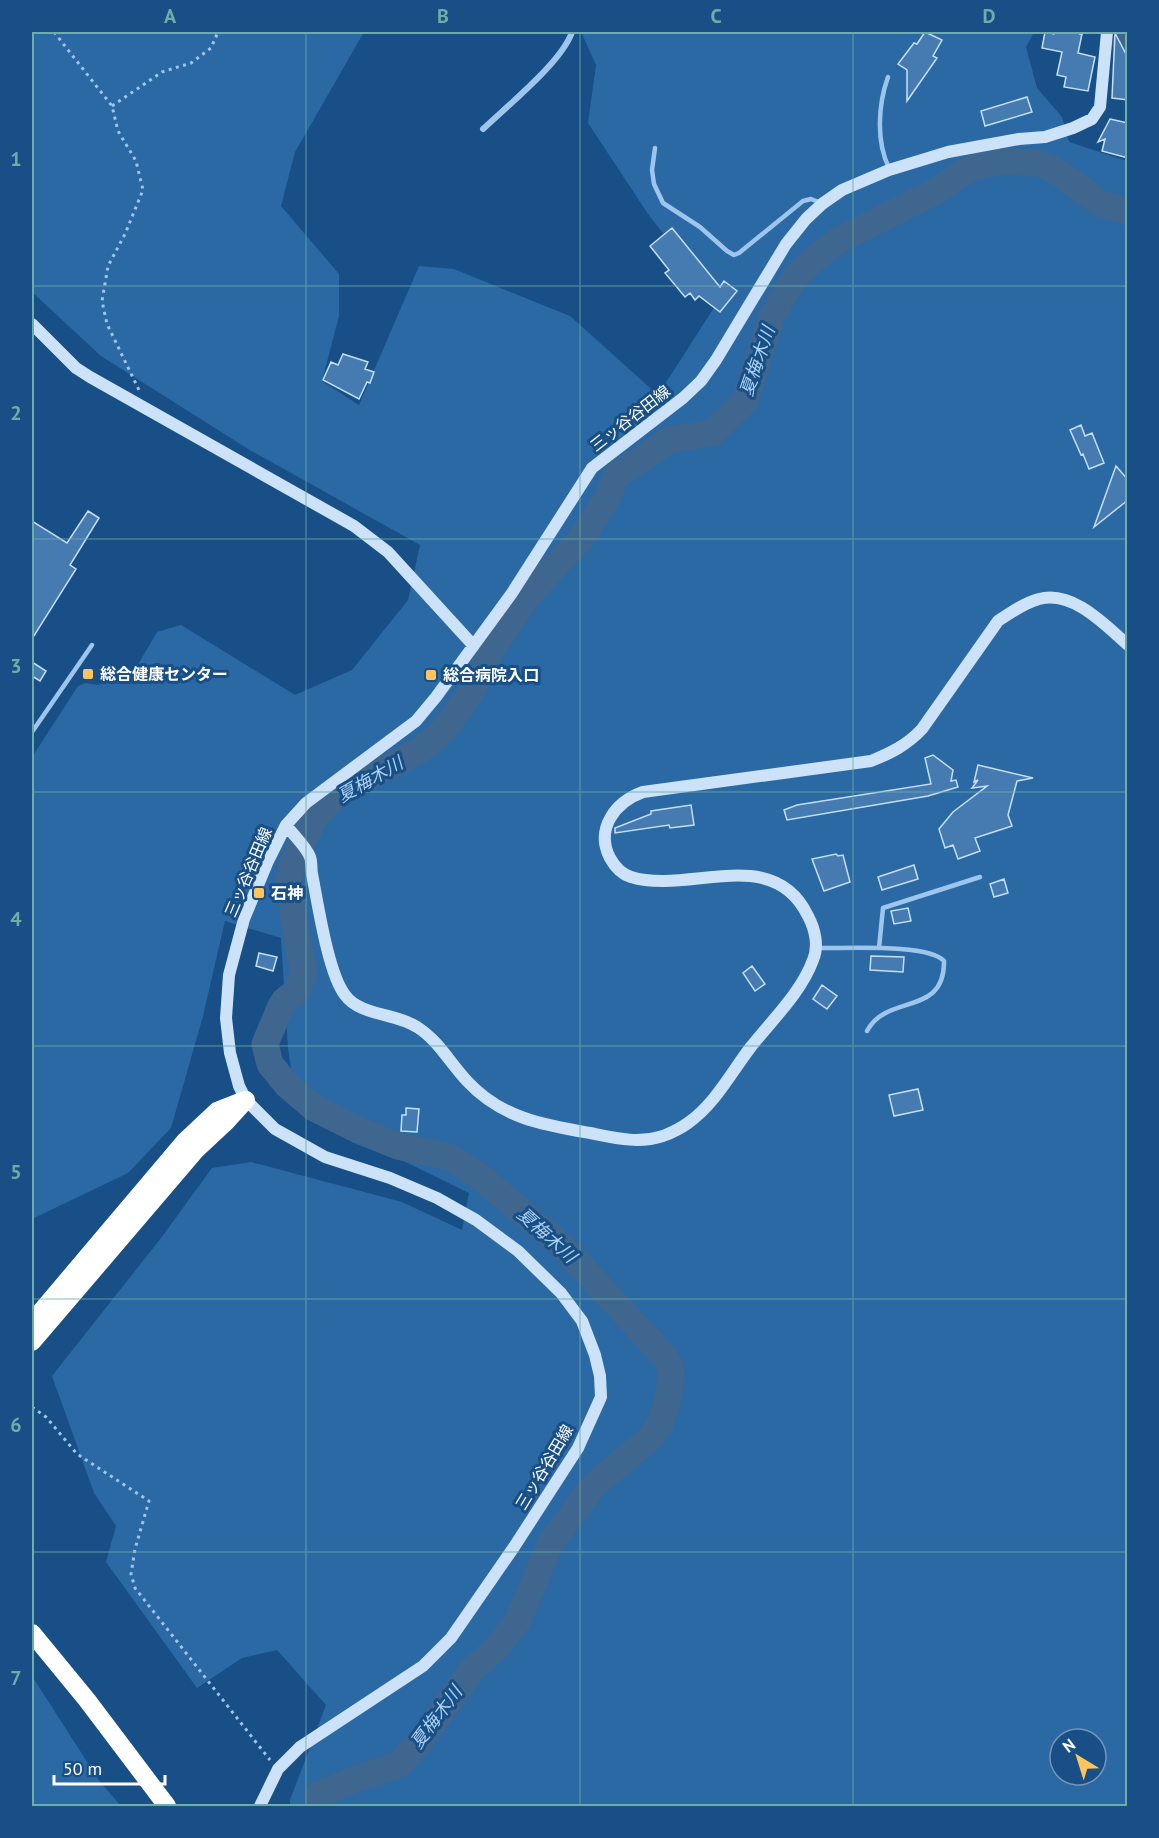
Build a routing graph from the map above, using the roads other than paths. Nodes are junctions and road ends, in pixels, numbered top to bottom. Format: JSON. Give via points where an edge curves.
{"nodes":[{"id":1,"x":572,"y":32,"type":"edge"},
{"id":2,"x":1107,"y":32,"type":"edge"},
{"id":3,"x":888,"y":77,"type":"dead end"},
{"id":4,"x":483,"y":129,"type":"dead end"},
{"id":5,"x":655,"y":148,"type":"dead end"},
{"id":6,"x":889,"y":170,"type":"junction"},
{"id":7,"x":822,"y":204,"type":"junction"},
{"id":8,"x":32,"y":324,"type":"edge"},
{"id":9,"x":92,"y":645,"type":"dead end"},
{"id":10,"x":473,"y":645,"type":"junction"},
{"id":11,"x":1128,"y":645,"type":"edge"},
{"id":12,"x":32,"y":732,"type":"edge"},
{"id":13,"x":288,"y":828,"type":"junction"},
{"id":14,"x":980,"y":877,"type":"dead end"},
{"id":15,"x":816,"y":948,"type":"junction"},
{"id":16,"x":879,"y":948,"type":"junction"},
{"id":17,"x":867,"y":1031,"type":"dead end"},
{"id":18,"x":246,"y":1100,"type":"junction"},
{"id":19,"x":32,"y":1322,"type":"edge"},
{"id":20,"x":32,"y":1342,"type":"edge"},
{"id":21,"x":32,"y":1633,"type":"edge"},
{"id":22,"x":32,"y":1644,"type":"edge"},
{"id":23,"x":87,"y":1700,"type":"junction"},
{"id":24,"x":167,"y":1806,"type":"edge"},
{"id":25,"x":260,"y":1806,"type":"edge"}],
"edges":[{"from":1,"to":4,"type":"street","via":[[557,57]]},
{"from":2,"to":6,"type":"main road","name":"三ッ谷谷田線","via":[[1100,107],[1092,119],[1045,136],[948,152]]},
{"from":3,"to":6,"type":"lane","via":[[881,119],[882,153]]},
{"from":5,"to":7,"type":"lane","via":[[654,184],[663,203],[734,255],[803,201],[810,199]]},
{"from":6,"to":7,"type":"main road","name":"三ッ谷谷田線","via":[[842,190]]},
{"from":7,"to":10,"type":"main road","name":"三ッ谷谷田線","via":[[786,244],[701,381],[592,468],[512,593]]},
{"from":8,"to":10,"type":"main road","via":[[76,368],[354,526],[379,544]]},
{"from":9,"to":12,"type":"lane"},
{"from":10,"to":13,"type":"main road","name":"三ッ谷谷田線","via":[[416,721],[306,803]]},
{"from":11,"to":15,"type":"main road","via":[[1087,610],[1063,599],[1041,598],[998,621],[922,729],[892,753],[871,761],[643,792],[622,804],[608,820],[608,853],[614,866],[624,874],[656,881],[764,877],[787,889],[802,904]]},
{"from":13,"to":15,"type":"main road","via":[[309,855],[334,974],[345,997],[362,1008],[415,1025],[432,1038],[479,1095],[531,1122],[638,1142],[689,1123],[715,1097],[802,983]]},
{"from":13,"to":18,"type":"main road","name":"三ッ谷谷田線","via":[[268,861],[244,919],[229,975],[226,1018],[230,1053]]},
{"from":14,"to":16,"type":"lane","via":[[883,908]]},
{"from":15,"to":16,"type":"lane"},
{"from":16,"to":17,"type":"lane","via":[[938,956],[944,961],[944,968],[933,994],[888,1010]]},
{"from":18,"to":19,"type":"highway","via":[[217,1111],[185,1141]]},
{"from":18,"to":20,"type":"highway","via":[[196,1150]]},
{"from":18,"to":25,"type":"main road","name":"三ッ谷谷田線","via":[[285,1135],[325,1157],[437,1198],[518,1251],[561,1293],[582,1322],[595,1355],[601,1397],[578,1448],[451,1638],[423,1666],[300,1747],[278,1769]]},
{"from":21,"to":23,"type":"highway"},
{"from":22,"to":23,"type":"highway"},
{"from":23,"to":24,"type":"highway"}]}
